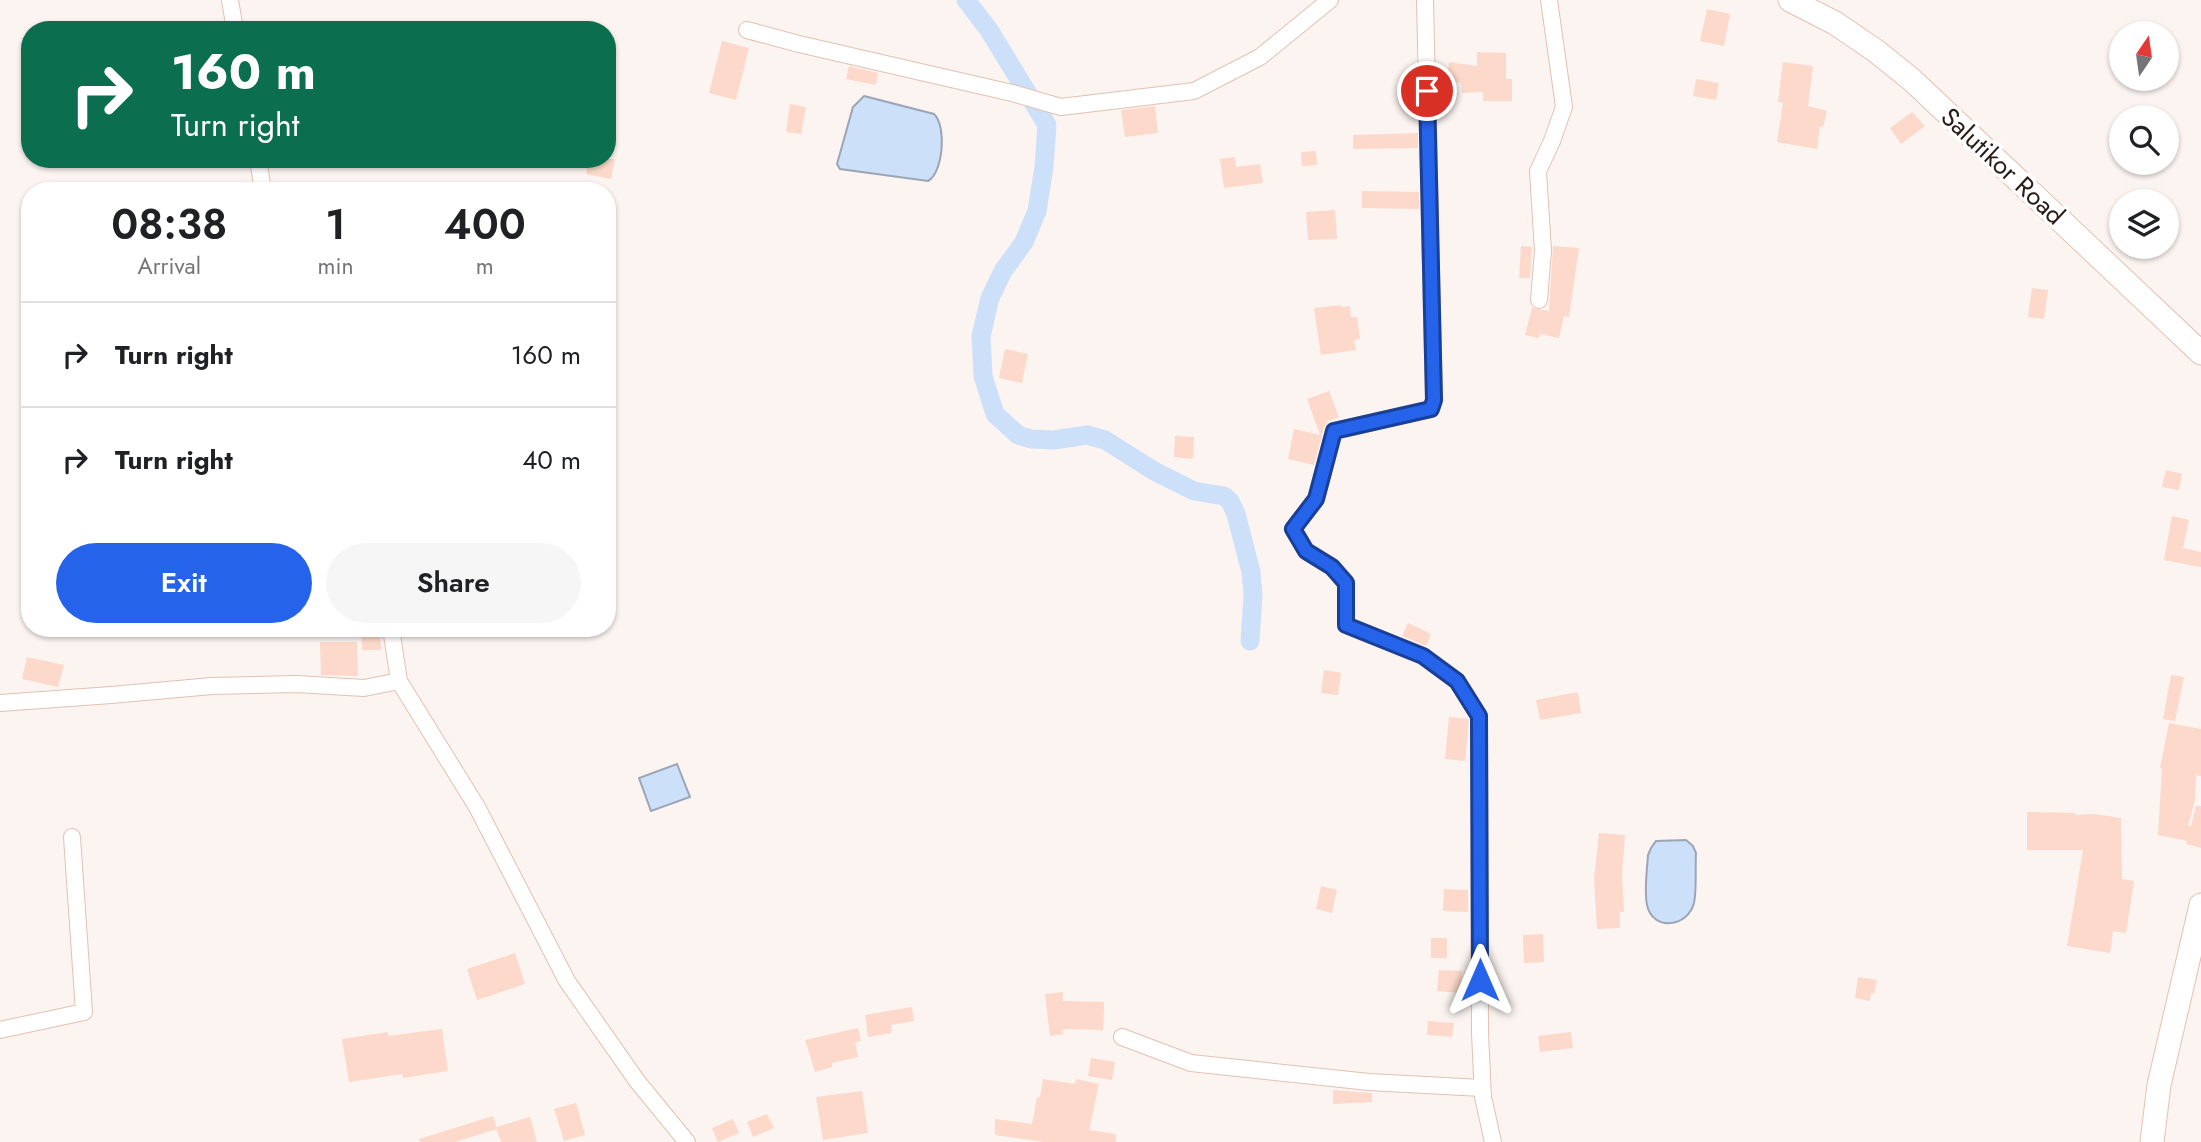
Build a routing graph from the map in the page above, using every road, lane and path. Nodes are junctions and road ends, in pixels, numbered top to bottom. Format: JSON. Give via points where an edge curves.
{"nodes":[{"id":1,"x":229,"y":0,"type":"edge"},
{"id":2,"x":1330,"y":0,"type":"edge"},
{"id":3,"x":1425,"y":0,"type":"edge"},
{"id":4,"x":1549,"y":0,"type":"edge"},
{"id":5,"x":1790,"y":0,"type":"edge"},
{"id":6,"x":233,"y":21,"type":"edge"},
{"id":7,"x":747,"y":30,"type":"dead end"},
{"id":8,"x":1539,"y":300,"type":"dead end"},
{"id":9,"x":2201,"y":353,"type":"edge"},
{"id":10,"x":392,"y":637,"type":"edge"},
{"id":11,"x":399,"y":681,"type":"junction"},
{"id":12,"x":0,"y":702,"type":"edge"},
{"id":13,"x":72,"y":837,"type":"dead end"},
{"id":14,"x":2201,"y":905,"type":"edge"},
{"id":15,"x":0,"y":1030,"type":"edge"},
{"id":16,"x":1122,"y":1037,"type":"dead end"},
{"id":17,"x":1482,"y":1088,"type":"junction"},
{"id":18,"x":687,"y":1142,"type":"edge"},
{"id":19,"x":1493,"y":1142,"type":"edge"},
{"id":20,"x":2152,"y":1142,"type":"edge"}],
"edges":[{"from":1,"to":6,"type":"street"},
{"from":2,"to":7,"type":"street","via":[[1259,57],[1194,91],[1061,107]]},
{"from":3,"to":17,"type":"street","via":[[1434,400],[1431,409],[1334,431],[1316,499],[1293,529],[1306,551],[1332,567],[1346,583],[1346,625],[1423,656],[1457,681],[1479,716]]},
{"from":4,"to":8,"type":"street","via":[[1564,107],[1538,172],[1543,251]]},
{"from":5,"to":9,"type":"main road","name":"Salutikor Road","via":[[1835,23],[1912,80]]},
{"from":10,"to":11,"type":"street"},
{"from":11,"to":12,"type":"street","via":[[364,688],[212,685]]},
{"from":11,"to":18,"type":"street","via":[[477,807],[568,981],[637,1082]]},
{"from":13,"to":15,"type":"street","via":[[84,1012]]},
{"from":14,"to":20,"type":"main road","via":[[2159,1085]]},
{"from":16,"to":17,"type":"street","via":[[1191,1063],[1369,1082]]},
{"from":17,"to":19,"type":"street"}]}
